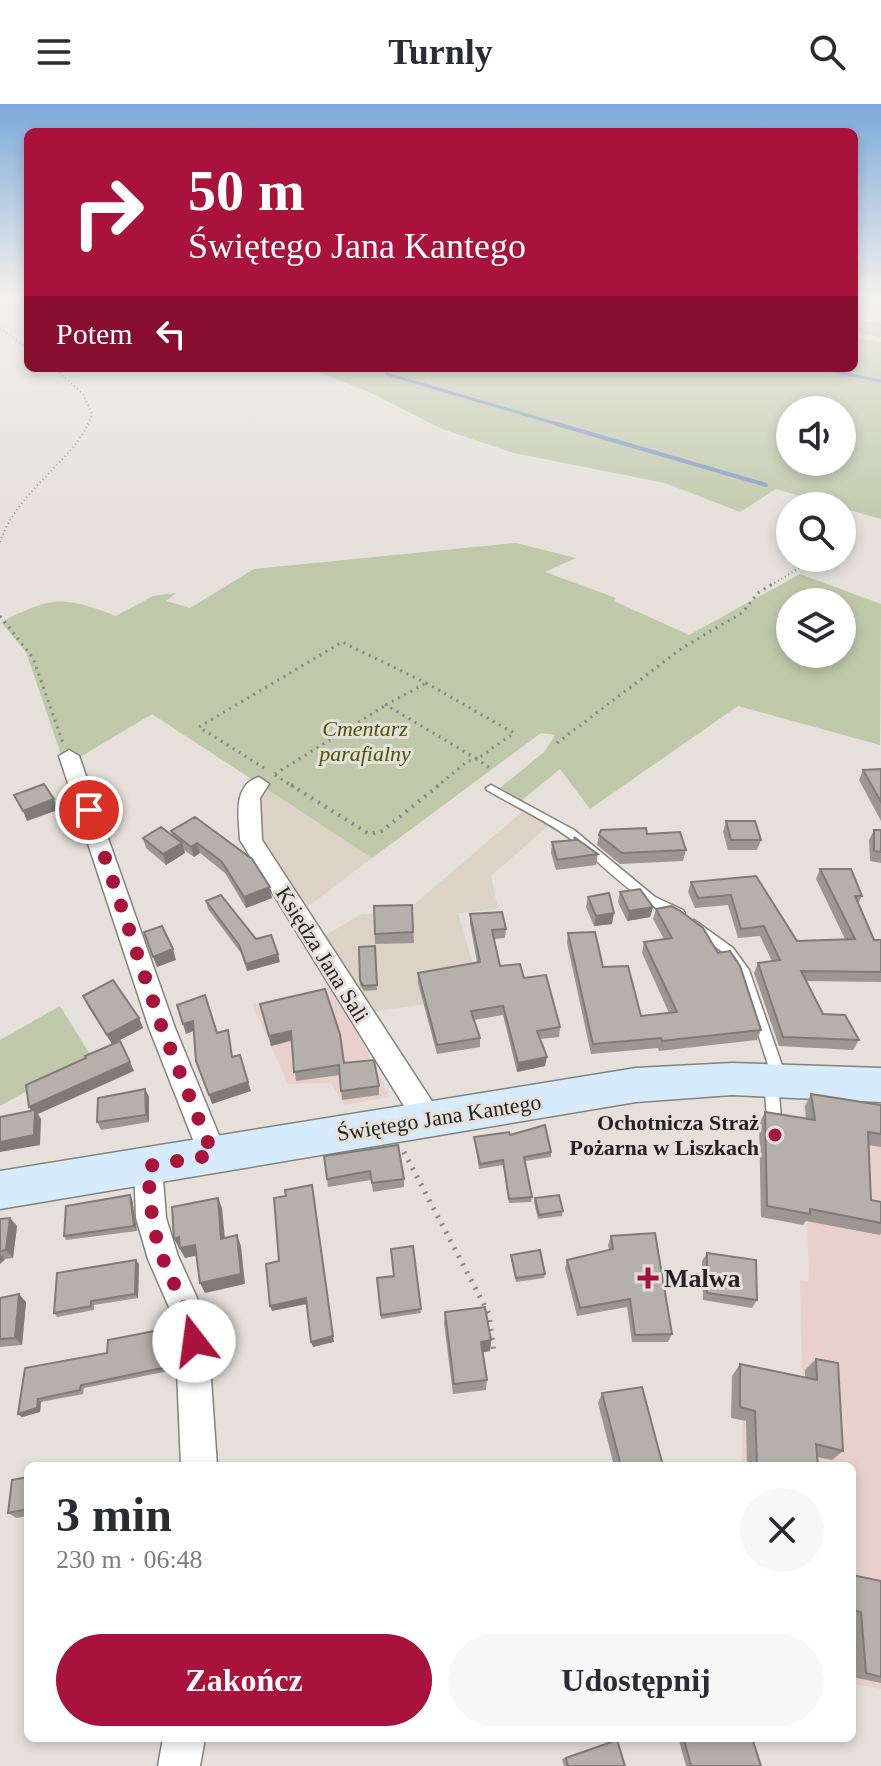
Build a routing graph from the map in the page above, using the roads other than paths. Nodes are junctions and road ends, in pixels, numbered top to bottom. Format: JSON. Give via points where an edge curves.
{"nodes":[{"id":1,"x":69,"y":756,"type":"road end"},
{"id":2,"x":266,"y":779,"type":"road end"},
{"id":3,"x":491,"y":788,"type":"dead end"},
{"id":4,"x":881,"y":1085,"type":"edge"},
{"id":5,"x":775,"y":1093,"type":"junction"},
{"id":6,"x":412,"y":1128,"type":"junction"},
{"id":7,"x":213,"y":1155,"type":"junction"},
{"id":8,"x":148,"y":1166,"type":"junction"},
{"id":9,"x":0,"y":1190,"type":"edge"},
{"id":10,"x":199,"y":1462,"type":"edge"},
{"id":11,"x":183,"y":1742,"type":"edge"},
{"id":12,"x":179,"y":1766,"type":"edge"}],
"edges":[{"from":1,"to":7,"type":"street","via":[[167,1040]]},
{"from":2,"to":6,"type":"street","name":"Księdza Jana Sali","via":[[249,797],[251,840]]},
{"from":3,"to":5,"type":"lane","via":[[570,833],[651,900],[682,915],[729,951],[745,973]]},
{"from":4,"to":5,"type":"main road","name":"Świętego Jana Kantego"},
{"from":5,"to":6,"type":"main road","name":"Świętego Jana Kantego","via":[[697,1080],[636,1085]]},
{"from":6,"to":7,"type":"main road","name":"Świętego Jana Kantego"},
{"from":7,"to":8,"type":"main road","name":"Świętego Jana Kantego"},
{"from":8,"to":9,"type":"main road","name":"Świętego Jana Kantego"},
{"from":8,"to":10,"type":"street","via":[[151,1218],[191,1320]]},
{"from":11,"to":12,"type":"street"}]}
